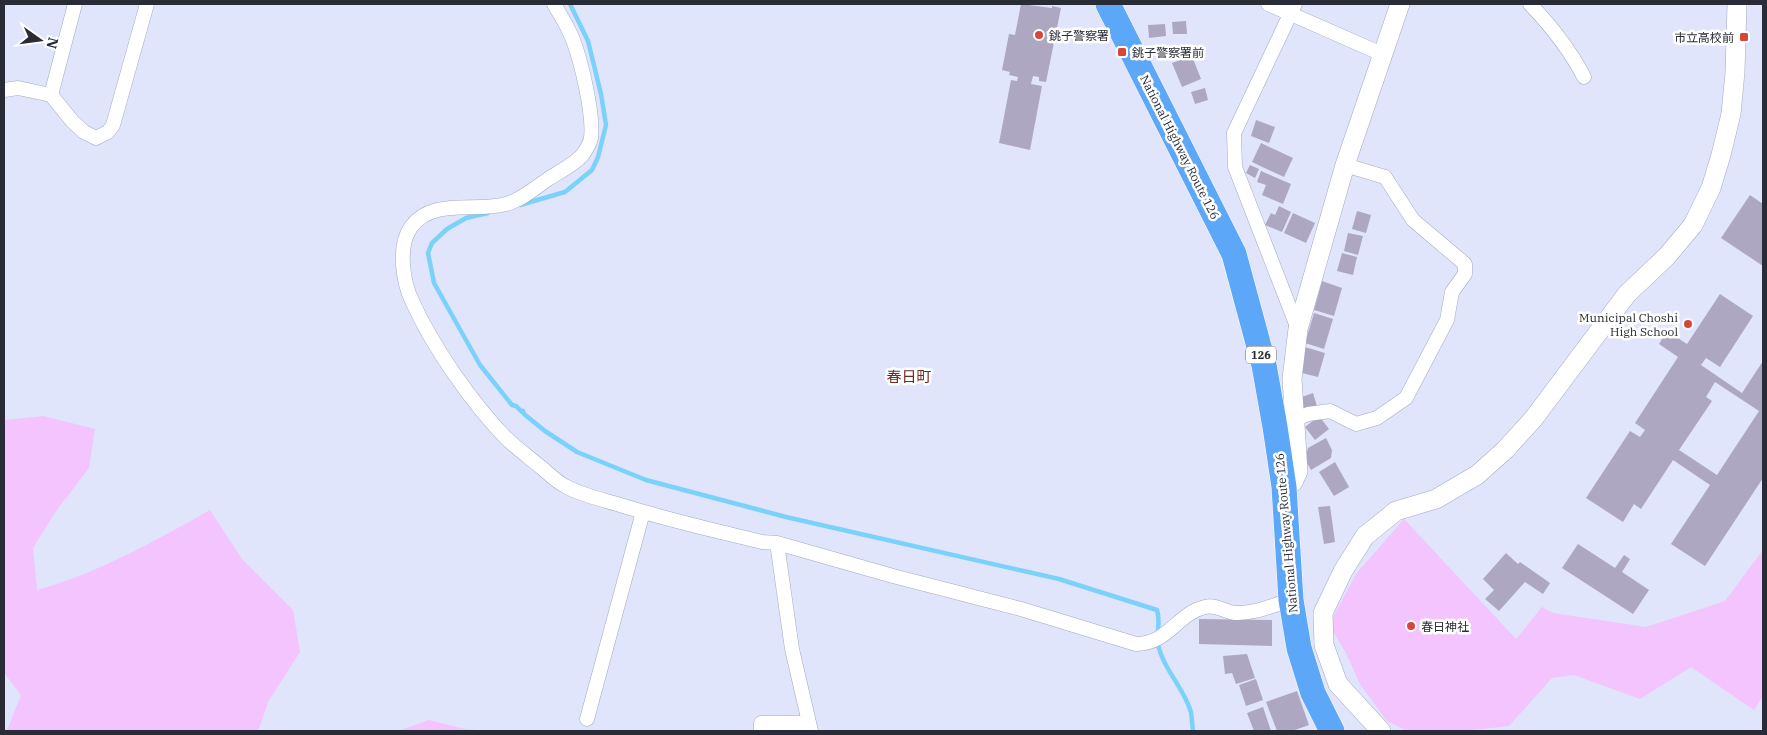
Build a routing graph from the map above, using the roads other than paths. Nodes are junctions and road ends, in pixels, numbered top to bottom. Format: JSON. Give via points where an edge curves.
{"nodes":[{"id":1,"x":75,"y":4,"type":"edge"},
{"id":2,"x":147,"y":4,"type":"edge"},
{"id":3,"x":554,"y":4,"type":"edge"},
{"id":4,"x":1108,"y":4,"type":"edge"},
{"id":5,"x":1268,"y":4,"type":"edge"},
{"id":6,"x":1400,"y":4,"type":"edge"},
{"id":7,"x":1530,"y":4,"type":"edge"},
{"id":8,"x":1737,"y":4,"type":"edge"},
{"id":9,"x":1293,"y":8,"type":"edge"},
{"id":10,"x":1382,"y":54,"type":"junction"},
{"id":11,"x":1584,"y":77,"type":"dead end"},
{"id":12,"x":4,"y":90,"type":"edge"},
{"id":13,"x":51,"y":95,"type":"junction"},
{"id":14,"x":1345,"y":165,"type":"junction"},
{"id":15,"x":1298,"y":329,"type":"junction"},
{"id":16,"x":1293,"y":420,"type":"junction"},
{"id":17,"x":1284,"y":487,"type":"junction"},
{"id":18,"x":642,"y":512,"type":"junction"},
{"id":19,"x":777,"y":543,"type":"junction"},
{"id":20,"x":1291,"y":600,"type":"junction"},
{"id":21,"x":587,"y":719,"type":"dead end"},
{"id":22,"x":810,"y":727,"type":"edge"},
{"id":23,"x":761,"y":731,"type":"edge"},
{"id":24,"x":1332,"y":731,"type":"edge"},
{"id":25,"x":1381,"y":731,"type":"edge"}],
"edges":[{"from":1,"to":13,"type":"street"},
{"from":2,"to":13,"type":"street","via":[[113,125],[108,132],[96,138],[84,132]]},
{"from":3,"to":18,"type":"street","via":[[570,32],[583,74],[591,140],[582,156],[506,204],[442,208],[420,216],[404,240],[405,279],[412,302],[428,332],[478,407],[506,438],[565,487]]},
{"from":4,"to":17,"type":"highway","name":"National Highway Route 126","number":"126","via":[[1234,254],[1264,365]]},
{"from":5,"to":9,"type":"street"},
{"from":6,"to":10,"type":"street"},
{"from":7,"to":11,"type":"street","via":[[1575,60]]},
{"from":8,"to":25,"type":"street","via":[[1731,114],[1711,188],[1693,225],[1667,256],[1627,294],[1534,418],[1505,450],[1477,475],[1436,499],[1396,511],[1366,536],[1343,571],[1323,613],[1324,644],[1338,684]]},
{"from":9,"to":10,"type":"street"},
{"from":9,"to":15,"type":"street","via":[[1234,133],[1235,167]]},
{"from":10,"to":14,"type":"street"},
{"from":12,"to":13,"type":"street","via":[[18,88]]},
{"from":14,"to":15,"type":"street"},
{"from":14,"to":16,"type":"street","via":[[1385,177],[1413,220],[1464,264],[1465,274],[1452,292],[1447,320],[1406,398],[1377,418],[1356,424],[1330,412],[1308,414]]},
{"from":15,"to":16,"type":"street","via":[[1292,379]]},
{"from":16,"to":17,"type":"street","via":[[1298,471],[1293,482]]},
{"from":17,"to":20,"type":"highway","name":"National Highway Route 126","number":"126"},
{"from":18,"to":19,"type":"street"},
{"from":18,"to":21,"type":"street"},
{"from":19,"to":20,"type":"street","via":[[1021,608],[1136,644],[1146,644],[1162,636],[1191,613],[1205,607],[1234,613],[1258,611]]},
{"from":19,"to":22,"type":"street","via":[[792,649]]},
{"from":20,"to":24,"type":"highway","name":"National Highway Route 126","number":"126","via":[[1305,669]]},
{"from":22,"to":23,"type":"street","via":[[761,722]]}]}
